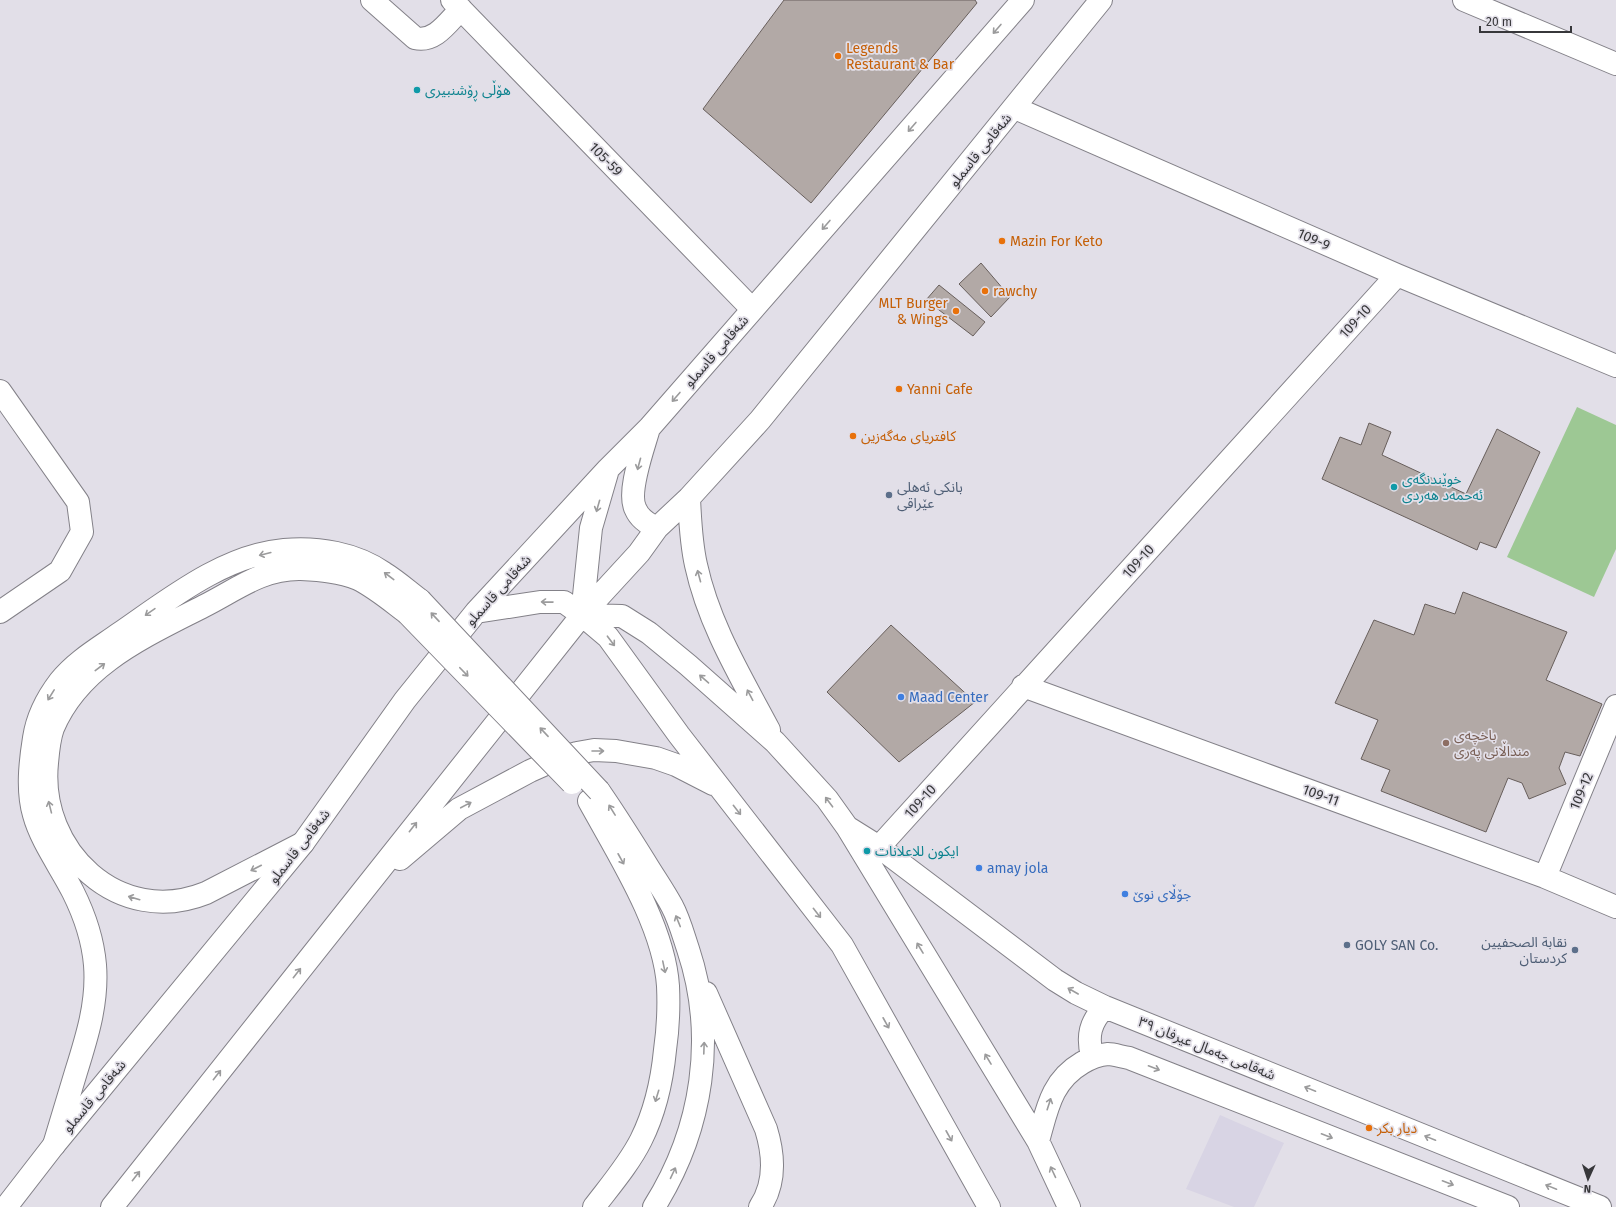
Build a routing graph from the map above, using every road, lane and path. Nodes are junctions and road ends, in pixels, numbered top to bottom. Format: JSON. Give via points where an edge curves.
{"nodes":[{"id":1,"x":372,"y":0,"type":"edge"},
{"id":2,"x":1023,"y":0,"type":"edge"},
{"id":3,"x":1101,"y":0,"type":"edge"},
{"id":4,"x":1464,"y":0,"type":"edge"},
{"id":5,"x":456,"y":5,"type":"edge"},
{"id":6,"x":1616,"y":64,"type":"edge"},
{"id":7,"x":1015,"y":108,"type":"junction"},
{"id":8,"x":1397,"y":275,"type":"junction"},
{"id":9,"x":752,"y":309,"type":"junction"},
{"id":10,"x":1616,"y":366,"type":"edge"},
{"id":11,"x":0,"y":391,"type":"edge"},
{"id":12,"x":650,"y":427,"type":"junction"},
{"id":13,"x":608,"y":469,"type":"junction"},
{"id":14,"x":689,"y":498,"type":"junction"},
{"id":15,"x":657,"y":528,"type":"junction"},
{"id":16,"x":414,"y":607,"type":"junction"},
{"id":17,"x":0,"y":612,"type":"edge"},
{"id":18,"x":476,"y":612,"type":"junction"},
{"id":19,"x":582,"y":615,"type":"junction"},
{"id":20,"x":1023,"y":686,"type":"junction"},
{"id":21,"x":1616,"y":706,"type":"edge"},
{"id":22,"x":775,"y":742,"type":"junction"},
{"id":23,"x":719,"y":787,"type":"junction"},
{"id":24,"x":594,"y":796,"type":"junction"},
{"id":25,"x":848,"y":827,"type":"junction"},
{"id":26,"x":303,"y":844,"type":"junction"},
{"id":27,"x":879,"y":847,"type":"junction"},
{"id":28,"x":1545,"y":877,"type":"junction"},
{"id":29,"x":361,"y":893,"type":"junction"},
{"id":30,"x":1616,"y":907,"type":"edge"},
{"id":31,"x":690,"y":955,"type":"junction"},
{"id":32,"x":1105,"y":1007,"type":"junction"},
{"id":33,"x":1092,"y":1056,"type":"junction"},
{"id":34,"x":1038,"y":1141,"type":"junction"},
{"id":35,"x":54,"y":1146,"type":"junction"},
{"id":36,"x":6,"y":1207,"type":"edge"},
{"id":37,"x":112,"y":1207,"type":"edge"},
{"id":38,"x":594,"y":1207,"type":"edge"},
{"id":39,"x":654,"y":1207,"type":"edge"},
{"id":40,"x":760,"y":1207,"type":"edge"},
{"id":41,"x":989,"y":1207,"type":"edge"},
{"id":42,"x":1069,"y":1207,"type":"edge"},
{"id":43,"x":1508,"y":1207,"type":"edge"},
{"id":44,"x":1600,"y":1207,"type":"edge"}],
"edges":[{"from":1,"to":5,"type":"main road","name":"105-59","via":[[415,38],[422,39],[435,35]]},
{"from":2,"to":9,"type":"main road","name":"شەقامی قاسملو","one_way":true},
{"from":3,"to":7,"type":"main road","name":"شەقامی قاسملو"},
{"from":4,"to":6,"type":"main road"},
{"from":5,"to":9,"type":"main road","name":"105-59"},
{"from":7,"to":8,"type":"main road","name":"109-9"},
{"from":7,"to":14,"type":"main road","name":"شەقامی قاسملو","via":[[760,420]]},
{"from":8,"to":10,"type":"main road","name":"109-9"},
{"from":8,"to":20,"type":"main road","name":"109-10"},
{"from":9,"to":12,"type":"main road","name":"شەقامی قاسملو","one_way":true},
{"from":11,"to":17,"type":"main road","via":[[78,502],[82,532],[60,571]]},
{"from":12,"to":13,"type":"main road","name":"شەقامی قاسملو"},
{"from":12,"to":15,"type":"main road","one_way":true,"via":[[634,485],[632,503],[640,517]]},
{"from":13,"to":18,"type":"main road","name":"شەقامی قاسملو"},
{"from":13,"to":19,"type":"main road","one_way":true,"via":[[591,528]]},
{"from":14,"to":15,"type":"main road","name":"شەقامی قاسملو"},
{"from":22,"to":14,"type":"main road","one_way":true,"via":[[716,628],[704,596],[696,565]]},
{"from":15,"to":19,"type":"main road","name":"شەقامی قاسملو","via":[[639,552]]},
{"from":16,"to":24,"type":"main road","bridge":true},
{"from":26,"to":16,"type":"main road","one_way":true,"via":[[193,899],[154,902],[111,889],[84,868],[55,824],[46,787],[48,748],[52,730],[66,704],[81,685],[121,652],[150,633],[238,586],[266,575],[298,569],[338,573],[357,578],[379,592]]},
{"from":16,"to":35,"type":"main road","one_way":true,"via":[[383,572],[345,555],[305,550],[266,553],[204,577],[173,597],[80,662],[53,691],[40,715],[34,736],[30,778],[34,816],[50,853],[73,891],[80,909],[92,947],[96,988],[89,1032]]},
{"from":19,"to":18,"type":"main road","one_way":true,"via":[[564,602],[540,602]]},
{"from":18,"to":26,"type":"main road","name":"شەقامی قاسملو","via":[[405,700]]},
{"from":22,"to":19,"type":"main road","one_way":true,"via":[[649,633],[622,616]]},
{"from":19,"to":23,"type":"main road","one_way":true,"via":[[608,637],[661,712]]},
{"from":29,"to":19,"type":"main road","name":"شەقامی قاسملو","one_way":true},
{"from":20,"to":27,"type":"main road","name":"109-10"},
{"from":20,"to":28,"type":"main road","name":"109-11"},
{"from":21,"to":28,"type":"main road","name":"109-12"},
{"from":25,"to":22,"type":"main road","one_way":true,"via":[[827,799]]},
{"from":29,"to":23,"type":"main road","one_way":true,"via":[[459,809],[557,759],[594,750],[616,751],[656,758],[676,765]]},
{"from":23,"to":41,"type":"main road","one_way":true,"via":[[842,945]]},
{"from":31,"to":24,"type":"main road","one_way":true,"via":[[673,908]]},
{"from":24,"to":38,"type":"main road","one_way":true,"via":[[646,910],[665,966],[668,986],[664,1062],[651,1115],[641,1140],[628,1161]]},
{"from":25,"to":27,"type":"main road","name":"شەقامی جەمال عیرفان ٣٩"},
{"from":34,"to":25,"type":"main road","one_way":true},
{"from":26,"to":35,"type":"main road","name":"شەقامی قاسملو"},
{"from":32,"to":27,"type":"main road","name":"شەقامی جەمال عیرفان ٣٩","one_way":true,"via":[[1055,980]]},
{"from":28,"to":30,"type":"main road","name":"109-11"},
{"from":37,"to":29,"type":"main road","name":"شەقامی قاسملو","one_way":true},
{"from":39,"to":31,"type":"main road","one_way":true,"via":[[674,1173],[684,1146],[694,1117],[703,1067],[703,1022],[696,975]]},
{"from":31,"to":40,"type":"main road","via":[[772,1147],[773,1166],[770,1184]]},
{"from":32,"to":33,"type":"main road","via":[[1092,1024],[1089,1035]]},
{"from":44,"to":32,"type":"main road","name":"شەقامی جەمال عیرفان ٣٩","one_way":true},
{"from":34,"to":33,"type":"main road","one_way":true,"via":[[1053,1092],[1062,1078]]},
{"from":33,"to":43,"type":"main road","one_way":true,"via":[[1109,1054],[1129,1058]]},
{"from":42,"to":34,"type":"main road","one_way":true},
{"from":35,"to":36,"type":"main road","name":"شەقامی قاسملو"}]}
